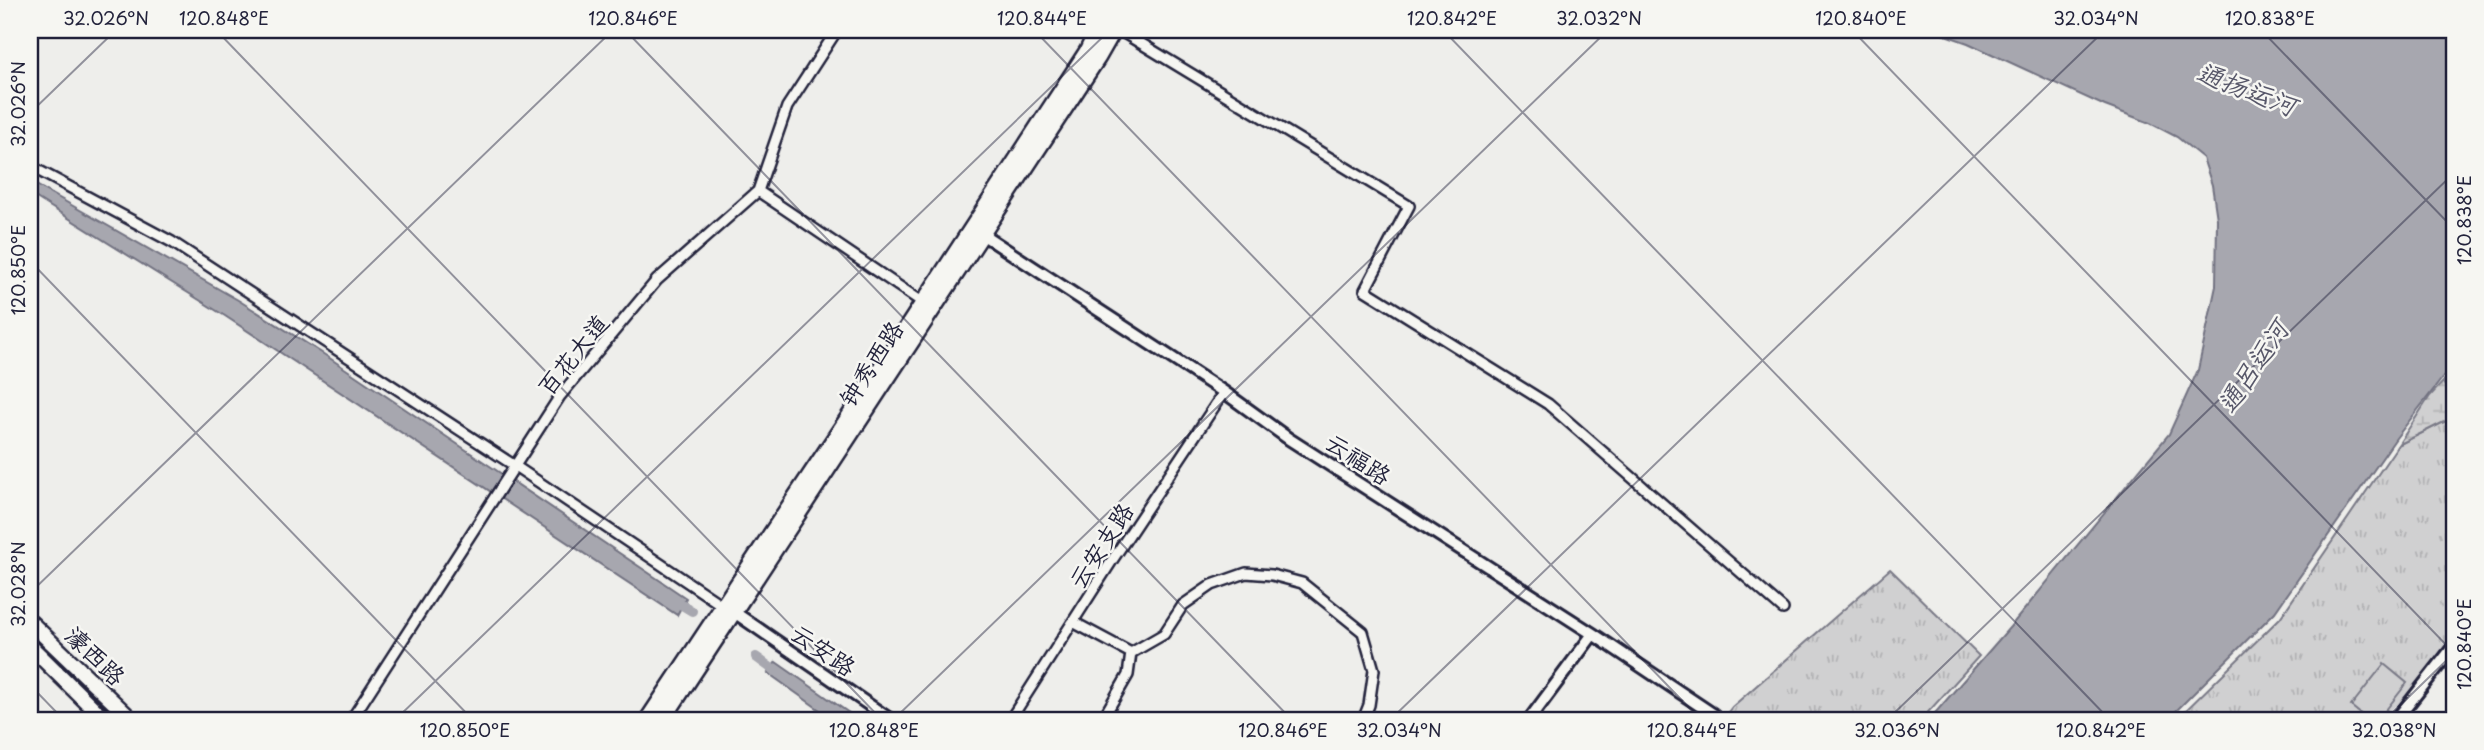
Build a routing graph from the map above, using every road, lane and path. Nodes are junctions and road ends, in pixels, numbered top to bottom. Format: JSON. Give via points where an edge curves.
{"nodes":[{"id":1,"x":837,"y":30,"type":"edge"},
{"id":2,"x":1097,"y":30,"type":"edge"},
{"id":3,"x":1117,"y":30,"type":"edge"},
{"id":4,"x":30,"y":166,"type":"edge"},
{"id":5,"x":758,"y":191,"type":"junction"},
{"id":6,"x":982,"y":234,"type":"junction"},
{"id":7,"x":928,"y":305,"type":"junction"},
{"id":8,"x":1224,"y":392,"type":"junction"},
{"id":9,"x":513,"y":470,"type":"junction"},
{"id":10,"x":728,"y":609,"type":"junction"},
{"id":11,"x":1783,"y":609,"type":"dead end"},
{"id":12,"x":30,"y":622,"type":"edge"},
{"id":13,"x":1073,"y":622,"type":"junction"},
{"id":14,"x":1593,"y":634,"type":"junction"},
{"id":15,"x":30,"y":646,"type":"edge"},
{"id":16,"x":2454,"y":646,"type":"edge"},
{"id":17,"x":1131,"y":653,"type":"junction"},
{"id":18,"x":1712,"y":718,"type":"edge"},
{"id":19,"x":104,"y":720,"type":"edge"},
{"id":20,"x":132,"y":720,"type":"edge"},
{"id":21,"x":351,"y":720,"type":"edge"},
{"id":22,"x":647,"y":720,"type":"edge"},
{"id":23,"x":663,"y":720,"type":"edge"},
{"id":24,"x":891,"y":720,"type":"edge"},
{"id":25,"x":1010,"y":720,"type":"edge"},
{"id":26,"x":1102,"y":720,"type":"edge"},
{"id":27,"x":1363,"y":720,"type":"edge"},
{"id":28,"x":1529,"y":720,"type":"edge"},
{"id":29,"x":2396,"y":720,"type":"edge"}],
"edges":[{"from":1,"to":5,"type":"street","name":"百花大道","via":[[787,107]]},
{"from":2,"to":7,"type":"main road","name":"钟秀西路"},
{"from":3,"to":6,"type":"main road","name":"钟秀西路"},
{"from":3,"to":11,"type":"street","via":[[1409,206],[1365,290],[1548,404]]},
{"from":4,"to":9,"type":"street","via":[[172,242]]},
{"from":5,"to":7,"type":"street"},
{"from":5,"to":9,"type":"street","name":"百花大道","via":[[657,280],[560,396]]},
{"from":6,"to":7,"type":"main road","name":"钟秀西路"},
{"from":6,"to":8,"type":"street","name":"云福路"},
{"from":7,"to":10,"type":"main road","name":"钟秀西路"},
{"from":8,"to":13,"type":"street","name":"云安支路"},
{"from":8,"to":14,"type":"street","name":"云福路","via":[[1289,439]]},
{"from":9,"to":10,"type":"street"},
{"from":9,"to":21,"type":"street","name":"百花大道"},
{"from":10,"to":22,"type":"main road","name":"钟秀西路"},
{"from":10,"to":23,"type":"main road","name":"钟秀西路"},
{"from":10,"to":24,"type":"street","name":"云安路"},
{"from":12,"to":20,"type":"main road","name":"濠西路"},
{"from":13,"to":17,"type":"street"},
{"from":13,"to":25,"type":"street","name":"云安支路"},
{"from":14,"to":18,"type":"street","name":"云福路"},
{"from":14,"to":28,"type":"street"},
{"from":15,"to":19,"type":"main road","name":"濠西路"},
{"from":16,"to":29,"type":"street"},
{"from":17,"to":26,"type":"street","via":[[1128,675]]},
{"from":17,"to":27,"type":"street","via":[[1164,634],[1183,605],[1212,585],[1246,573],[1303,583],[1363,632],[1374,670]]}]}
